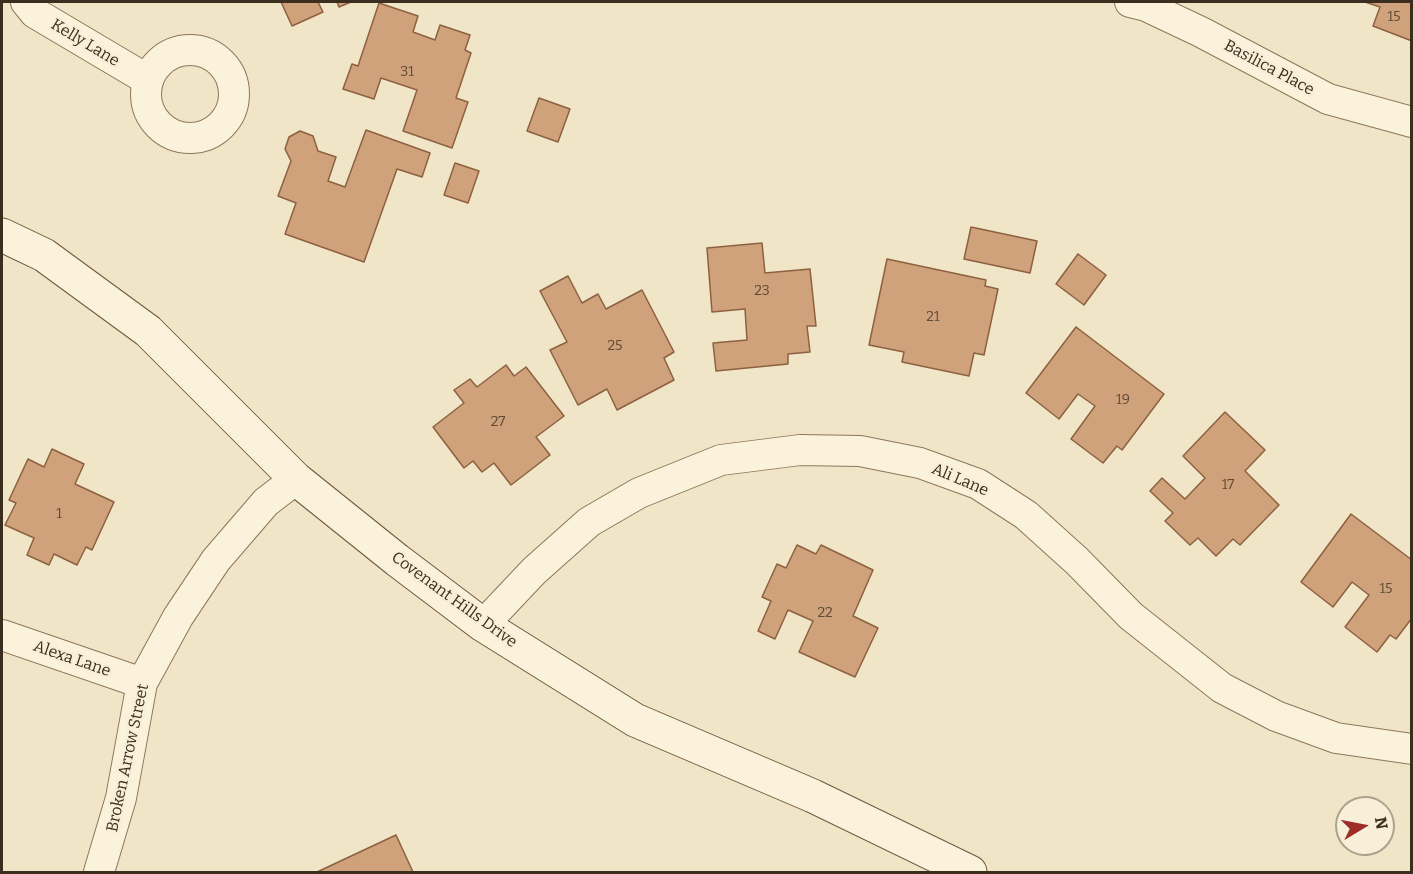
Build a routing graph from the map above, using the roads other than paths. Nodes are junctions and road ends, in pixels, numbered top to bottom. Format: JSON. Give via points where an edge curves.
{"nodes":[{"id":1,"x":26,"y":2,"type":"edge"},
{"id":2,"x":1130,"y":2,"type":"edge"},
{"id":3,"x":148,"y":80,"type":"dead end"},
{"id":4,"x":1412,"y":122,"type":"edge"},
{"id":5,"x":2,"y":235,"type":"edge"},
{"id":6,"x":296,"y":479,"type":"junction"},
{"id":7,"x":483,"y":625,"type":"junction"},
{"id":8,"x":2,"y":635,"type":"edge"},
{"id":9,"x":142,"y":683,"type":"junction"},
{"id":10,"x":1412,"y":749,"type":"edge"},
{"id":11,"x":99,"y":873,"type":"edge"},
{"id":12,"x":970,"y":873,"type":"edge"}],
"edges":[{"from":1,"to":3,"type":"street","name":"Kelly Lane","via":[[34,13]]},
{"from":2,"to":4,"type":"street","name":"Basilica Place","via":[[1201,32],[1328,99]]},
{"from":5,"to":6,"type":"street","name":"Covenant Hills Drive","via":[[44,255],[148,331]]},
{"from":6,"to":7,"type":"street","name":"Covenant Hills Drive"},
{"from":6,"to":9,"type":"street","name":"Broken Arrow Street","via":[[266,502],[216,560]]},
{"from":7,"to":10,"type":"street","name":"Ali Lane","via":[[534,571],[589,522],[639,493],[721,460],[800,450],[860,451],[920,463],[978,484],[1026,516],[1131,616],[1222,688],[1276,716],[1336,738]]},
{"from":7,"to":12,"type":"street","name":"Covenant Hills Drive","via":[[635,720],[813,796]]},
{"from":8,"to":9,"type":"street","name":"Alexa Lane"},
{"from":9,"to":11,"type":"street","name":"Broken Arrow Street","via":[[121,798]]}]}
